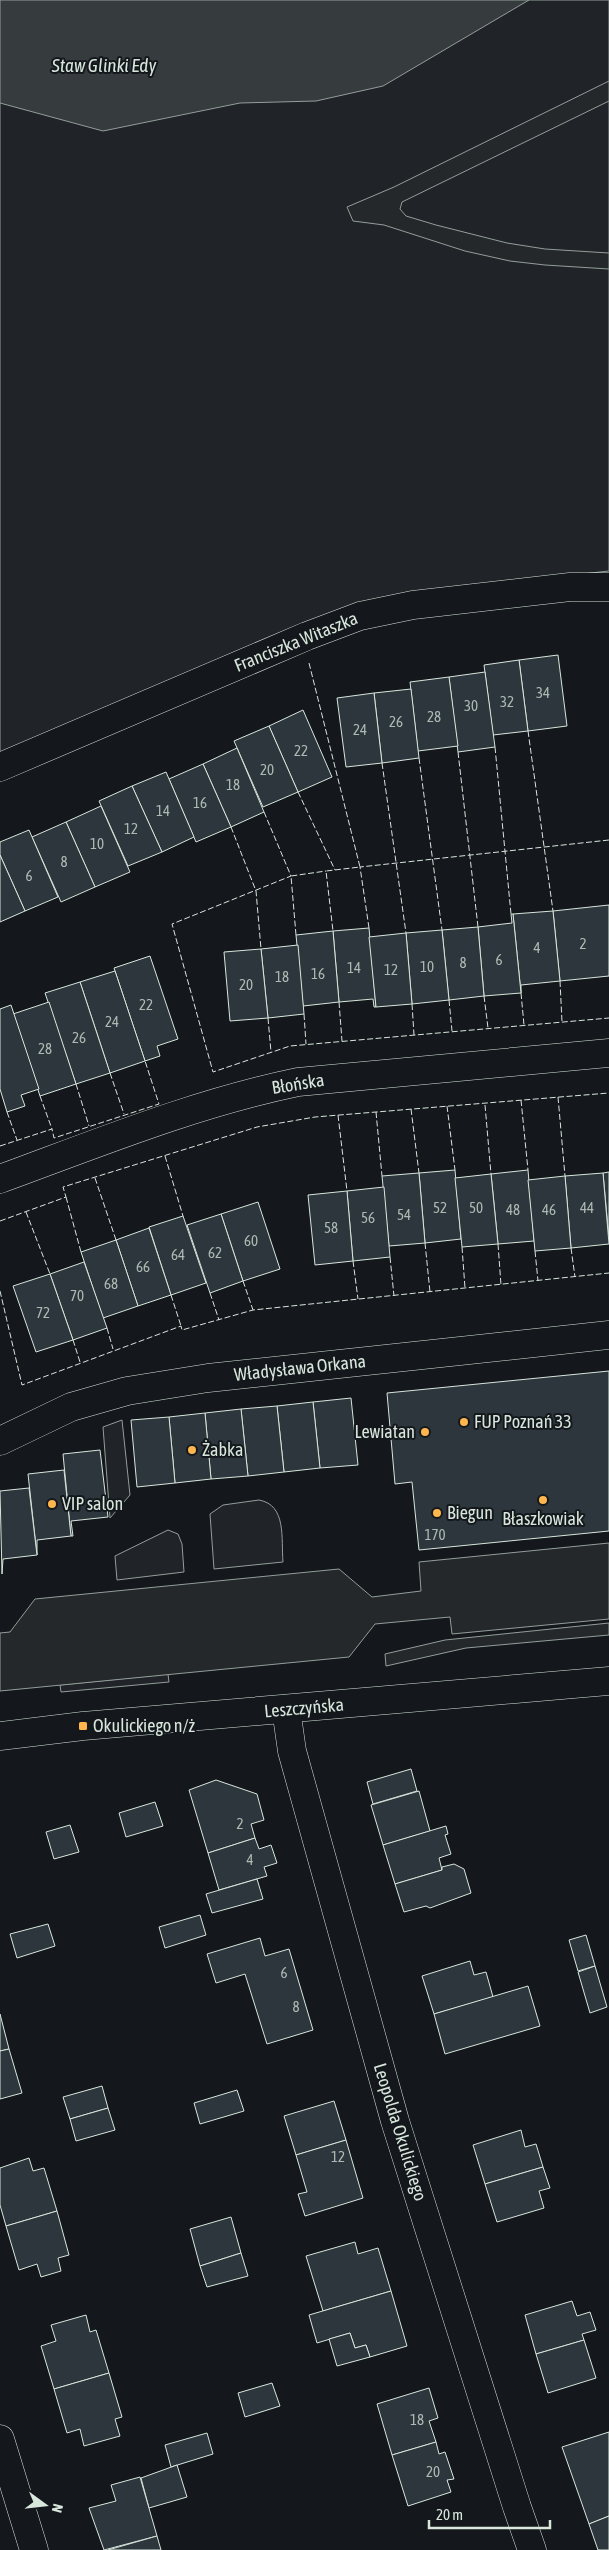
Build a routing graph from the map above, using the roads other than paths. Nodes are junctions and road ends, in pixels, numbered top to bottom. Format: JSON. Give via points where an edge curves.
{"nodes":[{"id":1,"x":609,"y":587,"type":"edge"},
{"id":2,"x":0,"y":767,"type":"edge"},
{"id":3,"x":609,"y":1053,"type":"edge"},
{"id":4,"x":0,"y":1179,"type":"edge"},
{"id":5,"x":609,"y":1335,"type":"edge"},
{"id":6,"x":0,"y":1441,"type":"edge"},
{"id":7,"x":609,"y":1682,"type":"edge"},
{"id":8,"x":286,"y":1709,"type":"junction"},
{"id":9,"x":0,"y":1736,"type":"edge"},
{"id":10,"x":0,"y":2439,"type":"edge"},
{"id":11,"x":34,"y":2550,"type":"edge"},
{"id":12,"x":532,"y":2550,"type":"edge"}],
"edges":[{"from":1,"to":2,"type":"street","name":"Franciszka Witaszka","via":[[570,587],[413,605],[360,616]]},
{"from":3,"to":4,"type":"street","name":"Błońska","via":[[298,1082],[251,1092],[160,1120]]},
{"from":5,"to":6,"type":"street","name":"Władysława Orkana","via":[[208,1378],[127,1391],[71,1407]]},
{"from":7,"to":8,"type":"street","name":"Leszczyńska"},
{"from":8,"to":9,"type":"street","name":"Leszczyńska"},
{"from":8,"to":12,"type":"street","name":"Leopolda Okulickiego","via":[[292,1751],[395,2121]]},
{"from":10,"to":11,"type":"street"}]}
